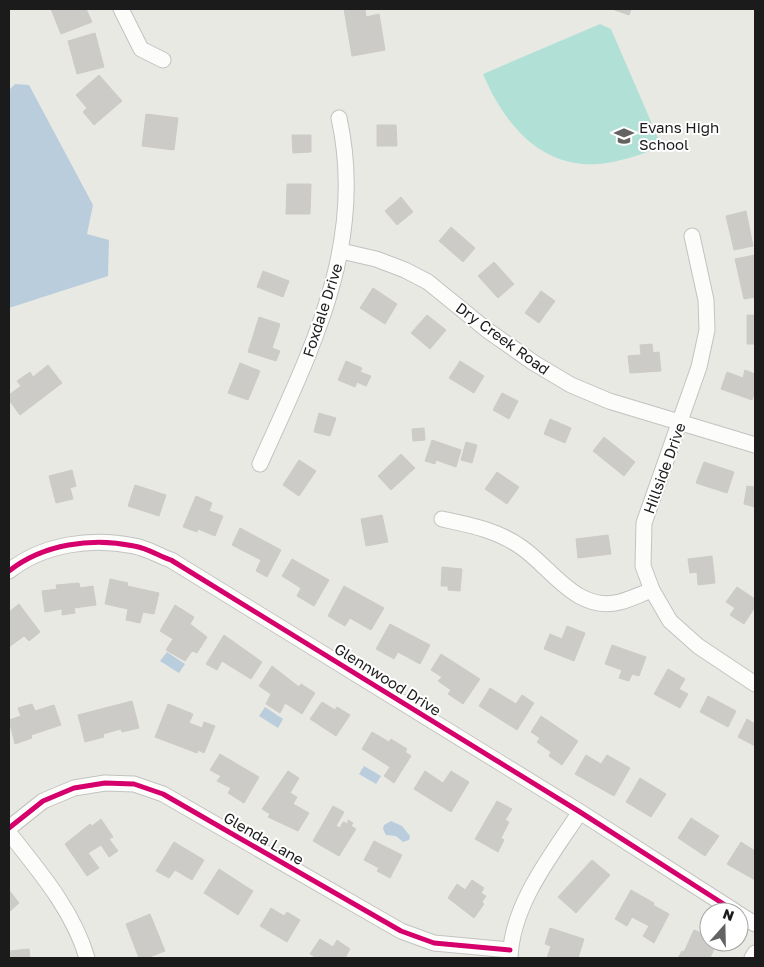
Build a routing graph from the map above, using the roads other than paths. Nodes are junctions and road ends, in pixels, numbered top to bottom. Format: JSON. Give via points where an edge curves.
{"nodes":[{"id":1,"x":121,"y":9,"type":"edge"},
{"id":2,"x":163,"y":60,"type":"dead end"},
{"id":3,"x":339,"y":118,"type":"dead end"},
{"id":4,"x":692,"y":236,"type":"dead end"},
{"id":5,"x":341,"y":251,"type":"junction"},
{"id":6,"x":681,"y":423,"type":"junction"},
{"id":7,"x":755,"y":445,"type":"edge"},
{"id":8,"x":260,"y":464,"type":"dead end"},
{"id":9,"x":442,"y":519,"type":"dead end"},
{"id":10,"x":9,"y":571,"type":"edge"},
{"id":11,"x":652,"y":590,"type":"junction"},
{"id":12,"x":755,"y":684,"type":"edge"},
{"id":13,"x":580,"y":812,"type":"junction"},
{"id":14,"x":9,"y":828,"type":"edge"},
{"id":15,"x":9,"y":833,"type":"edge"},
{"id":16,"x":721,"y":902,"type":"edge"},
{"id":17,"x":755,"y":952,"type":"edge"},
{"id":18,"x":510,"y":954,"type":"edge"},
{"id":19,"x":87,"y":958,"type":"edge"},
{"id":20,"x":752,"y":958,"type":"edge"}],
"edges":[{"from":1,"to":2,"type":"street","via":[[142,49]]},
{"from":3,"to":5,"type":"street","name":"Foxdale Drive","via":[[348,182]]},
{"from":4,"to":6,"type":"street","name":"Hillside Drive","via":[[703,285],[707,330],[699,368]]},
{"from":5,"to":6,"type":"street","name":"Dry Creek Road","via":[[376,259],[428,282],[494,336],[571,385],[608,401]]},
{"from":5,"to":8,"type":"street","name":"Foxdale Drive","via":[[320,327]]},
{"from":6,"to":7,"type":"street","name":"Dry Creek Road"},
{"from":6,"to":11,"type":"street","name":"Hillside Drive","via":[[644,523],[643,566]]},
{"from":9,"to":11,"type":"street","via":[[501,535],[539,560],[566,588],[584,599],[600,604],[619,602]]},
{"from":10,"to":13,"type":"street","name":"Glennwood Drive","via":[[42,552],[72,544],[104,542],[136,546],[170,560]]},
{"from":11,"to":12,"type":"street","name":"Hillside Drive","via":[[670,621],[698,646]]},
{"from":13,"to":16,"type":"street","name":"Glennwood Drive"},
{"from":13,"to":18,"type":"street","via":[[536,878],[519,916]]},
{"from":14,"to":18,"type":"street","name":"Glenda Lane","via":[[43,801],[74,788],[105,783],[134,784],[163,794],[402,931],[434,943]]},
{"from":15,"to":19,"type":"street","via":[[60,901]]},
{"from":17,"to":20,"type":"street"}]}
